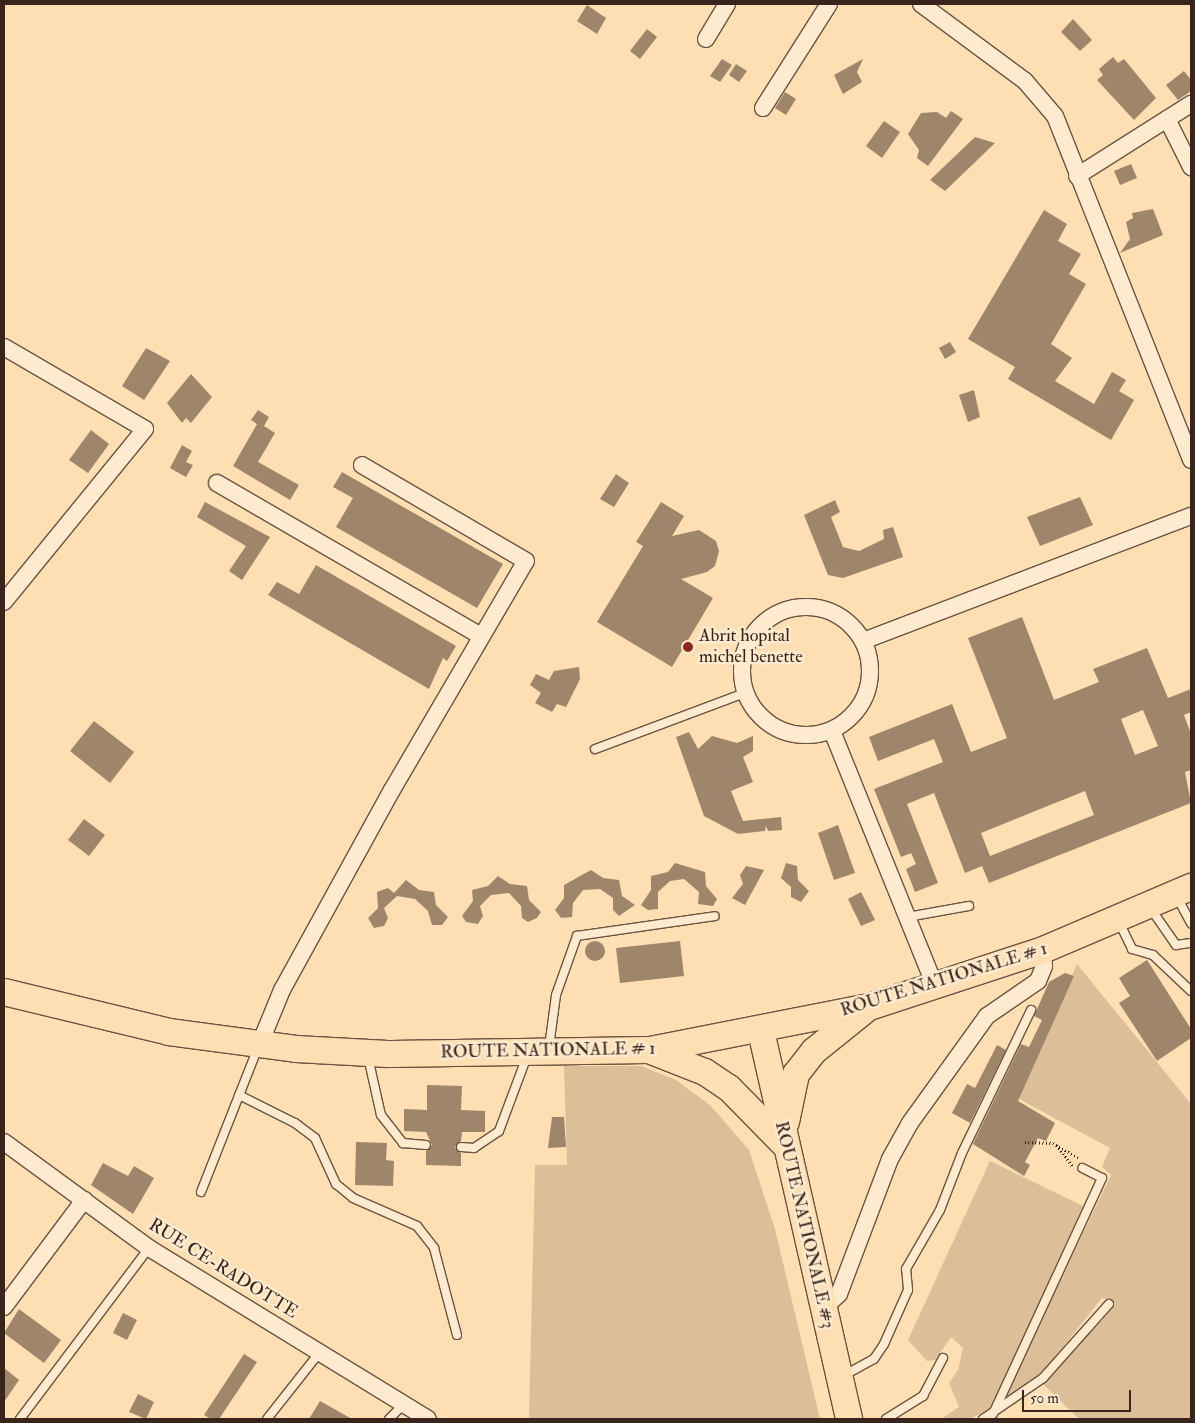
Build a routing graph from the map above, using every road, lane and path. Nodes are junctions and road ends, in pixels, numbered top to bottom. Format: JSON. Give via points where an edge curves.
{"nodes":[{"id":1,"x":727,"y":4,"type":"edge"},
{"id":2,"x":829,"y":4,"type":"edge"},
{"id":3,"x":921,"y":4,"type":"edge"},
{"id":4,"x":706,"y":40,"type":"dead end"},
{"id":5,"x":1191,"y":104,"type":"edge"},
{"id":6,"x":763,"y":108,"type":"dead end"},
{"id":7,"x":1167,"y":119,"type":"junction"},
{"id":8,"x":1191,"y":167,"type":"edge"},
{"id":9,"x":1078,"y":176,"type":"junction"},
{"id":10,"x":4,"y":347,"type":"edge"},
{"id":11,"x":1191,"y":460,"type":"edge"},
{"id":12,"x":362,"y":465,"type":"dead end"},
{"id":13,"x":217,"y":483,"type":"dead end"},
{"id":14,"x":1191,"y":516,"type":"edge"},
{"id":15,"x":4,"y":602,"type":"edge"},
{"id":16,"x":482,"y":636,"type":"junction"},
{"id":17,"x":863,"y":641,"type":"junction"},
{"id":18,"x":745,"y":693,"type":"junction"},
{"id":19,"x":832,"y":731,"type":"junction"},
{"id":20,"x":595,"y":749,"type":"dead end"},
{"id":21,"x":1183,"y":890,"type":"edge"},
{"id":22,"x":969,"y":906,"type":"dead end"},
{"id":23,"x":1150,"y":907,"type":"junction"},
{"id":24,"x":715,"y":916,"type":"dead end"},
{"id":25,"x":907,"y":917,"type":"junction"},
{"id":26,"x":1118,"y":920,"type":"junction"},
{"id":27,"x":1191,"y":923,"type":"edge"},
{"id":28,"x":1191,"y":943,"type":"edge"},
{"id":29,"x":1043,"y":950,"type":"junction"},
{"id":30,"x":935,"y":986,"type":"junction"},
{"id":31,"x":1191,"y":991,"type":"edge"},
{"id":32,"x":4,"y":992,"type":"edge"},
{"id":33,"x":869,"y":1007,"type":"junction"},
{"id":34,"x":1032,"y":1010,"type":"dead end"},
{"id":35,"x":762,"y":1031,"type":"junction"},
{"id":36,"x":259,"y":1046,"type":"junction"},
{"id":37,"x":650,"y":1050,"type":"junction"},
{"id":38,"x":367,"y":1052,"type":"junction"},
{"id":39,"x":539,"y":1052,"type":"junction"},
{"id":40,"x":239,"y":1095,"type":"junction"},
{"id":41,"x":4,"y":1142,"type":"edge"},
{"id":42,"x":1025,"y":1142,"type":"dead end"},
{"id":43,"x":426,"y":1145,"type":"dead end"},
{"id":44,"x":785,"y":1145,"type":"junction"},
{"id":45,"x":1058,"y":1145,"type":"junction"},
{"id":46,"x":461,"y":1147,"type":"dead end"},
{"id":47,"x":1082,"y":1168,"type":"junction"},
{"id":48,"x":201,"y":1192,"type":"dead end"},
{"id":49,"x":84,"y":1200,"type":"junction"},
{"id":50,"x":149,"y":1248,"type":"junction"},
{"id":51,"x":1109,"y":1304,"type":"dead end"},
{"id":52,"x":4,"y":1307,"type":"edge"},
{"id":53,"x":823,"y":1309,"type":"junction"},
{"id":54,"x":457,"y":1335,"type":"dead end"},
{"id":55,"x":320,"y":1352,"type":"junction"},
{"id":56,"x":943,"y":1358,"type":"dead end"},
{"id":57,"x":839,"y":1378,"type":"junction"},
{"id":58,"x":404,"y":1404,"type":"junction"},
{"id":59,"x":993,"y":1414,"type":"junction"},
{"id":60,"x":20,"y":1419,"type":"edge"},
{"id":61,"x":267,"y":1419,"type":"edge"},
{"id":62,"x":389,"y":1419,"type":"edge"},
{"id":63,"x":428,"y":1419,"type":"edge"},
{"id":64,"x":849,"y":1419,"type":"edge"},
{"id":65,"x":886,"y":1419,"type":"edge"},
{"id":66,"x":983,"y":1419,"type":"edge"}],
"edges":[{"from":1,"to":4,"type":"street"},
{"from":2,"to":6,"type":"street"},
{"from":3,"to":9,"type":"street","via":[[1039,96],[1055,116]]},
{"from":5,"to":7,"type":"street"},
{"from":7,"to":8,"type":"street"},
{"from":7,"to":9,"type":"street"},
{"from":9,"to":11,"type":"street"},
{"from":10,"to":15,"type":"street","via":[[144,429]]},
{"from":12,"to":16,"type":"street","via":[[526,561]]},
{"from":13,"to":16,"type":"street"},
{"from":14,"to":17,"type":"street"},
{"from":16,"to":36,"type":"street","via":[[287,981]]},
{"from":17,"to":18,"type":"street","via":[[850,624],[833,612],[812,606],[777,614],[755,631],[745,650],[742,672]]},
{"from":17,"to":19,"type":"street","via":[[870,682],[854,713]]},
{"from":18,"to":19,"type":"street","via":[[755,711],[777,728],[811,736]]},
{"from":18,"to":20,"type":"lane"},
{"from":19,"to":25,"type":"street"},
{"from":21,"to":23,"type":"main road","name":"ROUTE NATIONALE # 1"},
{"from":21,"to":27,"type":"lane"},
{"from":22,"to":25,"type":"lane"},
{"from":23,"to":26,"type":"main road","name":"ROUTE NATIONALE # 1"},
{"from":23,"to":28,"type":"lane","via":[[1176,946]]},
{"from":24,"to":39,"type":"lane","via":[[577,936]]},
{"from":25,"to":30,"type":"street"},
{"from":26,"to":29,"type":"main road","name":"ROUTE NATIONALE # 1"},
{"from":26,"to":31,"type":"lane","via":[[1132,949],[1153,955]]},
{"from":29,"to":30,"type":"main road","name":"ROUTE NATIONALE # 1"},
{"from":29,"to":53,"type":"street","via":[[1044,966],[1038,981],[987,1016],[910,1123],[890,1159],[839,1294]]},
{"from":30,"to":33,"type":"main road","name":"ROUTE NATIONALE # 1"},
{"from":32,"to":36,"type":"main road","name":"ROUTE NATIONALE # 1","via":[[169,1032]]},
{"from":33,"to":35,"type":"main road","name":"ROUTE NATIONALE # 1"},
{"from":33,"to":44,"type":"main road","via":[[814,1051],[796,1074],[787,1105]]},
{"from":34,"to":57,"type":"lane","via":[[962,1153],[924,1243],[906,1269],[908,1290],[884,1344],[874,1359]]},
{"from":35,"to":37,"type":"main road","name":"ROUTE NATIONALE # 1"},
{"from":35,"to":44,"type":"main road","name":"ROUTE NATIONALE #3"},
{"from":36,"to":38,"type":"main road","name":"ROUTE NATIONALE # 1"},
{"from":36,"to":40,"type":"lane"},
{"from":37,"to":39,"type":"main road","name":"ROUTE NATIONALE # 1"},
{"from":37,"to":44,"type":"main road","via":[[721,1082],[747,1104]]},
{"from":38,"to":39,"type":"main road","name":"ROUTE NATIONALE # 1"},
{"from":38,"to":43,"type":"lane","via":[[381,1115],[403,1143]]},
{"from":39,"to":46,"type":"lane","via":[[499,1131],[474,1148]]},
{"from":40,"to":48,"type":"lane"},
{"from":40,"to":54,"type":"lane","via":[[295,1122],[315,1138],[336,1184],[353,1198],[417,1226],[434,1248]]},
{"from":41,"to":49,"type":"street","name":"RUE CE-RADOTTE"},
{"from":42,"to":45,"type":"path"},
{"from":44,"to":53,"type":"main road","name":"ROUTE NATIONALE #3"},
{"from":45,"to":47,"type":"path","via":[[1074,1153]]},
{"from":45,"to":47,"type":"path","via":[[1068,1164]]},
{"from":47,"to":59,"type":"lane","via":[[1102,1178]]},
{"from":49,"to":50,"type":"street","name":"RUE CE-RADOTTE"},
{"from":49,"to":52,"type":"street"},
{"from":50,"to":55,"type":"street","name":"RUE CE-RADOTTE"},
{"from":50,"to":60,"type":"lane"},
{"from":51,"to":59,"type":"lane","via":[[1043,1378]]},
{"from":53,"to":57,"type":"main road","name":"ROUTE NATIONALE #3"},
{"from":55,"to":58,"type":"street","name":"RUE CE-RADOTTE"},
{"from":55,"to":61,"type":"lane"},
{"from":56,"to":65,"type":"lane","via":[[923,1396]]},
{"from":57,"to":64,"type":"main road","name":"ROUTE NATIONALE #3"},
{"from":58,"to":62,"type":"lane"},
{"from":58,"to":63,"type":"street","name":"RUE CE-RADOTTE"},
{"from":59,"to":66,"type":"lane"}]}
